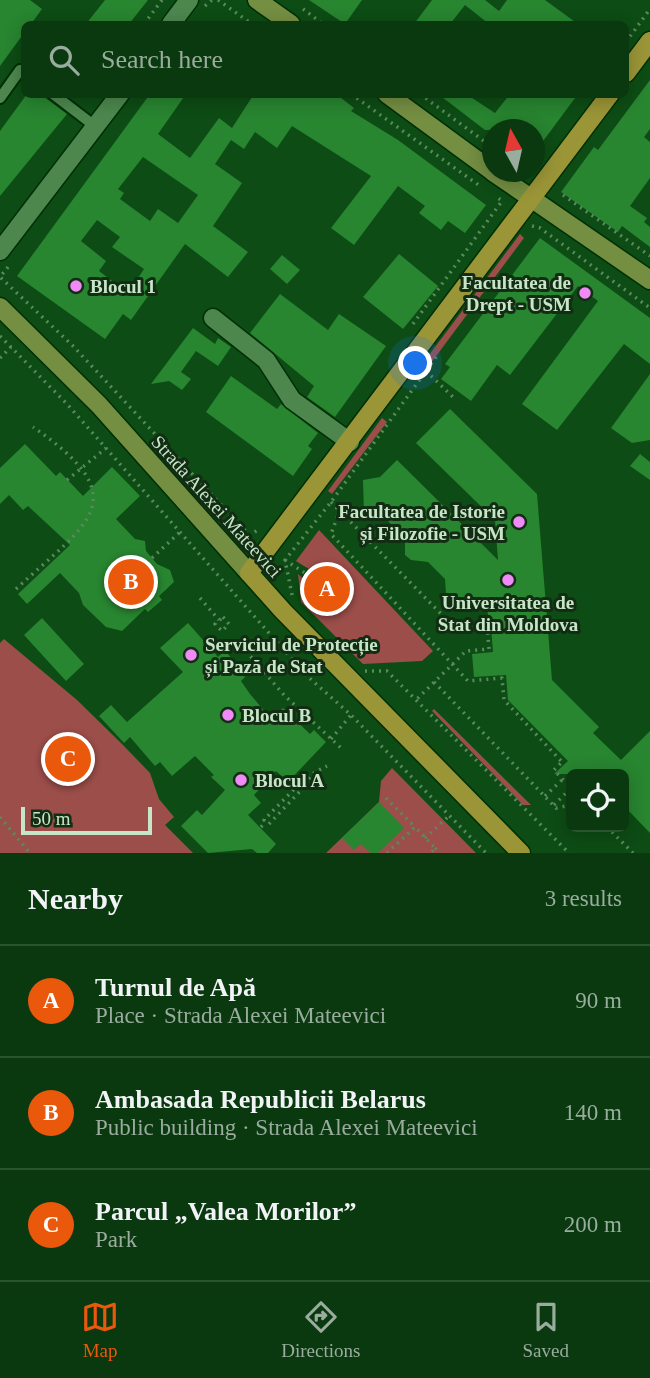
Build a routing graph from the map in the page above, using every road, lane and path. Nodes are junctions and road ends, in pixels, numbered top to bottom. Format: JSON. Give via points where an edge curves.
{"nodes":[{"id":1,"x":162,"y":0,"type":"edge"},
{"id":2,"x":189,"y":0,"type":"edge"},
{"id":3,"x":218,"y":0,"type":"edge"},
{"id":4,"x":257,"y":0,"type":"edge"},
{"id":5,"x":301,"y":8,"type":"dead end"},
{"id":6,"x":650,"y":9,"type":"edge"},
{"id":7,"x":146,"y":21,"type":"edge"},
{"id":8,"x":173,"y":21,"type":"edge"},
{"id":9,"x":248,"y":21,"type":"edge"},
{"id":10,"x":287,"y":21,"type":"edge"},
{"id":11,"x":319,"y":21,"type":"edge"},
{"id":12,"x":629,"y":37,"type":"edge"},
{"id":13,"x":650,"y":41,"type":"edge"},
{"id":14,"x":629,"y":69,"type":"edge"},
{"id":15,"x":21,"y":71,"type":"edge"},
{"id":16,"x":0,"y":98,"type":"edge"},
{"id":17,"x":58,"y":98,"type":"edge"},
{"id":18,"x":117,"y":98,"type":"edge"},
{"id":19,"x":357,"y":98,"type":"edge"},
{"id":20,"x":393,"y":98,"type":"edge"},
{"id":21,"x":425,"y":98,"type":"edge"},
{"id":22,"x":607,"y":98,"type":"edge"},
{"id":23,"x":96,"y":127,"type":"junction"},
{"id":24,"x":482,"y":140,"type":"edge"},
{"id":25,"x":482,"y":163,"type":"edge"},
{"id":26,"x":508,"y":182,"type":"edge"},
{"id":27,"x":563,"y":195,"type":"dead end"},
{"id":28,"x":531,"y":199,"type":"junction"},
{"id":29,"x":527,"y":228,"type":"dead end"},
{"id":30,"x":0,"y":251,"type":"edge"},
{"id":31,"x":650,"y":256,"type":"edge"},
{"id":32,"x":650,"y":280,"type":"edge"},
{"id":33,"x":7,"y":284,"type":"dead end"},
{"id":34,"x":0,"y":307,"type":"edge"},
{"id":35,"x":650,"y":308,"type":"edge"},
{"id":36,"x":213,"y":318,"type":"dead end"},
{"id":37,"x":406,"y":334,"type":"dead end"},
{"id":38,"x":0,"y":336,"type":"edge"},
{"id":39,"x":11,"y":347,"type":"junction"},
{"id":40,"x":442,"y":349,"type":"dead end"},
{"id":41,"x":0,"y":358,"type":"edge"},
{"id":42,"x":426,"y":371,"type":"junction"},
{"id":43,"x":454,"y":399,"type":"dead end"},
{"id":44,"x":33,"y":427,"type":"dead end"},
{"id":45,"x":350,"y":442,"type":"junction"},
{"id":46,"x":106,"y":449,"type":"junction"},
{"id":47,"x":81,"y":468,"type":"junction"},
{"id":48,"x":68,"y":480,"type":"dead end"},
{"id":49,"x":331,"y":502,"type":"junction"},
{"id":50,"x":340,"y":510,"type":"junction"},
{"id":51,"x":259,"y":529,"type":"dead end"},
{"id":52,"x":180,"y":532,"type":"junction"},
{"id":53,"x":250,"y":536,"type":"junction"},
{"id":54,"x":259,"y":541,"type":"dead end"},
{"id":55,"x":152,"y":558,"type":"dead end"},
{"id":56,"x":285,"y":560,"type":"junction"},
{"id":57,"x":249,"y":573,"type":"junction"},
{"id":58,"x":308,"y":575,"type":"dead end"},
{"id":59,"x":16,"y":589,"type":"dead end"},
{"id":60,"x":200,"y":598,"type":"dead end"},
{"id":61,"x":294,"y":599,"type":"dead end"},
{"id":62,"x":219,"y":620,"type":"dead end"},
{"id":63,"x":246,"y":651,"type":"dead end"},
{"id":64,"x":358,"y":663,"type":"dead end"},
{"id":65,"x":452,"y":665,"type":"junction"},
{"id":66,"x":433,"y":682,"type":"junction"},
{"id":67,"x":416,"y":700,"type":"junction"},
{"id":68,"x":351,"y":716,"type":"junction"},
{"id":69,"x":331,"y":739,"type":"junction"},
{"id":70,"x":341,"y":748,"type":"dead end"},
{"id":71,"x":327,"y":766,"type":"dead end"},
{"id":72,"x":563,"y":779,"type":"junction"},
{"id":73,"x":545,"y":796,"type":"junction"},
{"id":74,"x":386,"y":798,"type":"dead end"},
{"id":75,"x":554,"y":805,"type":"junction"},
{"id":76,"x":566,"y":806,"type":"edge"},
{"id":77,"x":449,"y":816,"type":"junction"},
{"id":78,"x":0,"y":817,"type":"edge"},
{"id":79,"x":261,"y":827,"type":"dead end"},
{"id":80,"x":415,"y":827,"type":"junction"},
{"id":81,"x":612,"y":832,"type":"edge"},
{"id":82,"x":425,"y":838,"type":"junction"},
{"id":83,"x":435,"y":848,"type":"junction"},
{"id":84,"x":30,"y":853,"type":"edge"},
{"id":85,"x":387,"y":853,"type":"edge"},
{"id":86,"x":430,"y":853,"type":"edge"},
{"id":87,"x":440,"y":853,"type":"edge"},
{"id":88,"x":486,"y":853,"type":"edge"},
{"id":89,"x":521,"y":853,"type":"edge"},
{"id":90,"x":569,"y":853,"type":"edge"},
{"id":91,"x":633,"y":853,"type":"edge"}],
"edges":[{"from":1,"to":7,"type":"path"},
{"from":2,"to":8,"type":"street"},
{"from":3,"to":9,"type":"path"},
{"from":4,"to":10,"type":"main road"},
{"from":5,"to":11,"type":"path"},
{"from":6,"to":12,"type":"path"},
{"from":13,"to":14,"type":"main road"},
{"from":15,"to":16,"type":"lane"},
{"from":17,"to":23,"type":"lane"},
{"from":18,"to":23,"type":"street"},
{"from":19,"to":37,"type":"path","via":[[502,201]]},
{"from":20,"to":25,"type":"main road"},
{"from":21,"to":24,"type":"path"},
{"from":22,"to":28,"type":"main road"},
{"from":23,"to":30,"type":"street"},
{"from":26,"to":28,"type":"main road"},
{"from":27,"to":31,"type":"path"},
{"from":28,"to":32,"type":"main road"},
{"from":28,"to":45,"type":"main road"},
{"from":29,"to":35,"type":"path","via":[[540,228]]},
{"from":33,"to":53,"type":"path","via":[[73,346]]},
{"from":34,"to":57,"type":"main road","name":"Strada Alexei Mateevici","via":[[99,405]]},
{"from":36,"to":45,"type":"street","via":[[266,360],[292,400]]},
{"from":38,"to":39,"type":"path"},
{"from":39,"to":41,"type":"path"},
{"from":39,"to":46,"type":"path"},
{"from":40,"to":42,"type":"path"},
{"from":42,"to":43,"type":"path"},
{"from":42,"to":49,"type":"path"},
{"from":44,"to":47,"type":"path"},
{"from":45,"to":57,"type":"main road"},
{"from":46,"to":47,"type":"path"},
{"from":46,"to":52,"type":"path"},
{"from":47,"to":48,"type":"path"},
{"from":47,"to":59,"type":"path","via":[[91,481],[92,514]]},
{"from":49,"to":50,"type":"path"},
{"from":49,"to":56,"type":"path"},
{"from":50,"to":65,"type":"path","via":[[331,534]]},
{"from":50,"to":65,"type":"path","via":[[453,626],[487,624],[489,649],[466,651]]},
{"from":51,"to":53,"type":"path"},
{"from":52,"to":55,"type":"path"},
{"from":52,"to":68,"type":"path","via":[[306,676]]},
{"from":53,"to":54,"type":"path"},
{"from":56,"to":58,"type":"path"},
{"from":56,"to":61,"type":"path"},
{"from":57,"to":89,"type":"main road","name":"Strada Alexei Mateevici"},
{"from":60,"to":62,"type":"path"},
{"from":63,"to":69,"type":"path"},
{"from":64,"to":67,"type":"path","via":[[366,671],[387,671]]},
{"from":65,"to":66,"type":"path"},
{"from":65,"to":72,"type":"path","via":[[468,681],[502,678],[504,700],[563,761],[554,770]]},
{"from":66,"to":67,"type":"path"},
{"from":66,"to":73,"type":"path"},
{"from":67,"to":90,"type":"path"},
{"from":68,"to":69,"type":"path"},
{"from":68,"to":77,"type":"path"},
{"from":69,"to":70,"type":"path"},
{"from":71,"to":79,"type":"path","via":[[301,782]]},
{"from":72,"to":73,"type":"path"},
{"from":72,"to":75,"type":"path","via":[[571,788]]},
{"from":73,"to":75,"type":"path"},
{"from":74,"to":80,"type":"path"},
{"from":75,"to":76,"type":"path"},
{"from":77,"to":82,"type":"path"},
{"from":77,"to":88,"type":"path"},
{"from":78,"to":84,"type":"path"},
{"from":80,"to":82,"type":"path"},
{"from":80,"to":85,"type":"path"},
{"from":81,"to":91,"type":"path"},
{"from":82,"to":83,"type":"path"},
{"from":83,"to":86,"type":"path"},
{"from":83,"to":87,"type":"path"}]}
